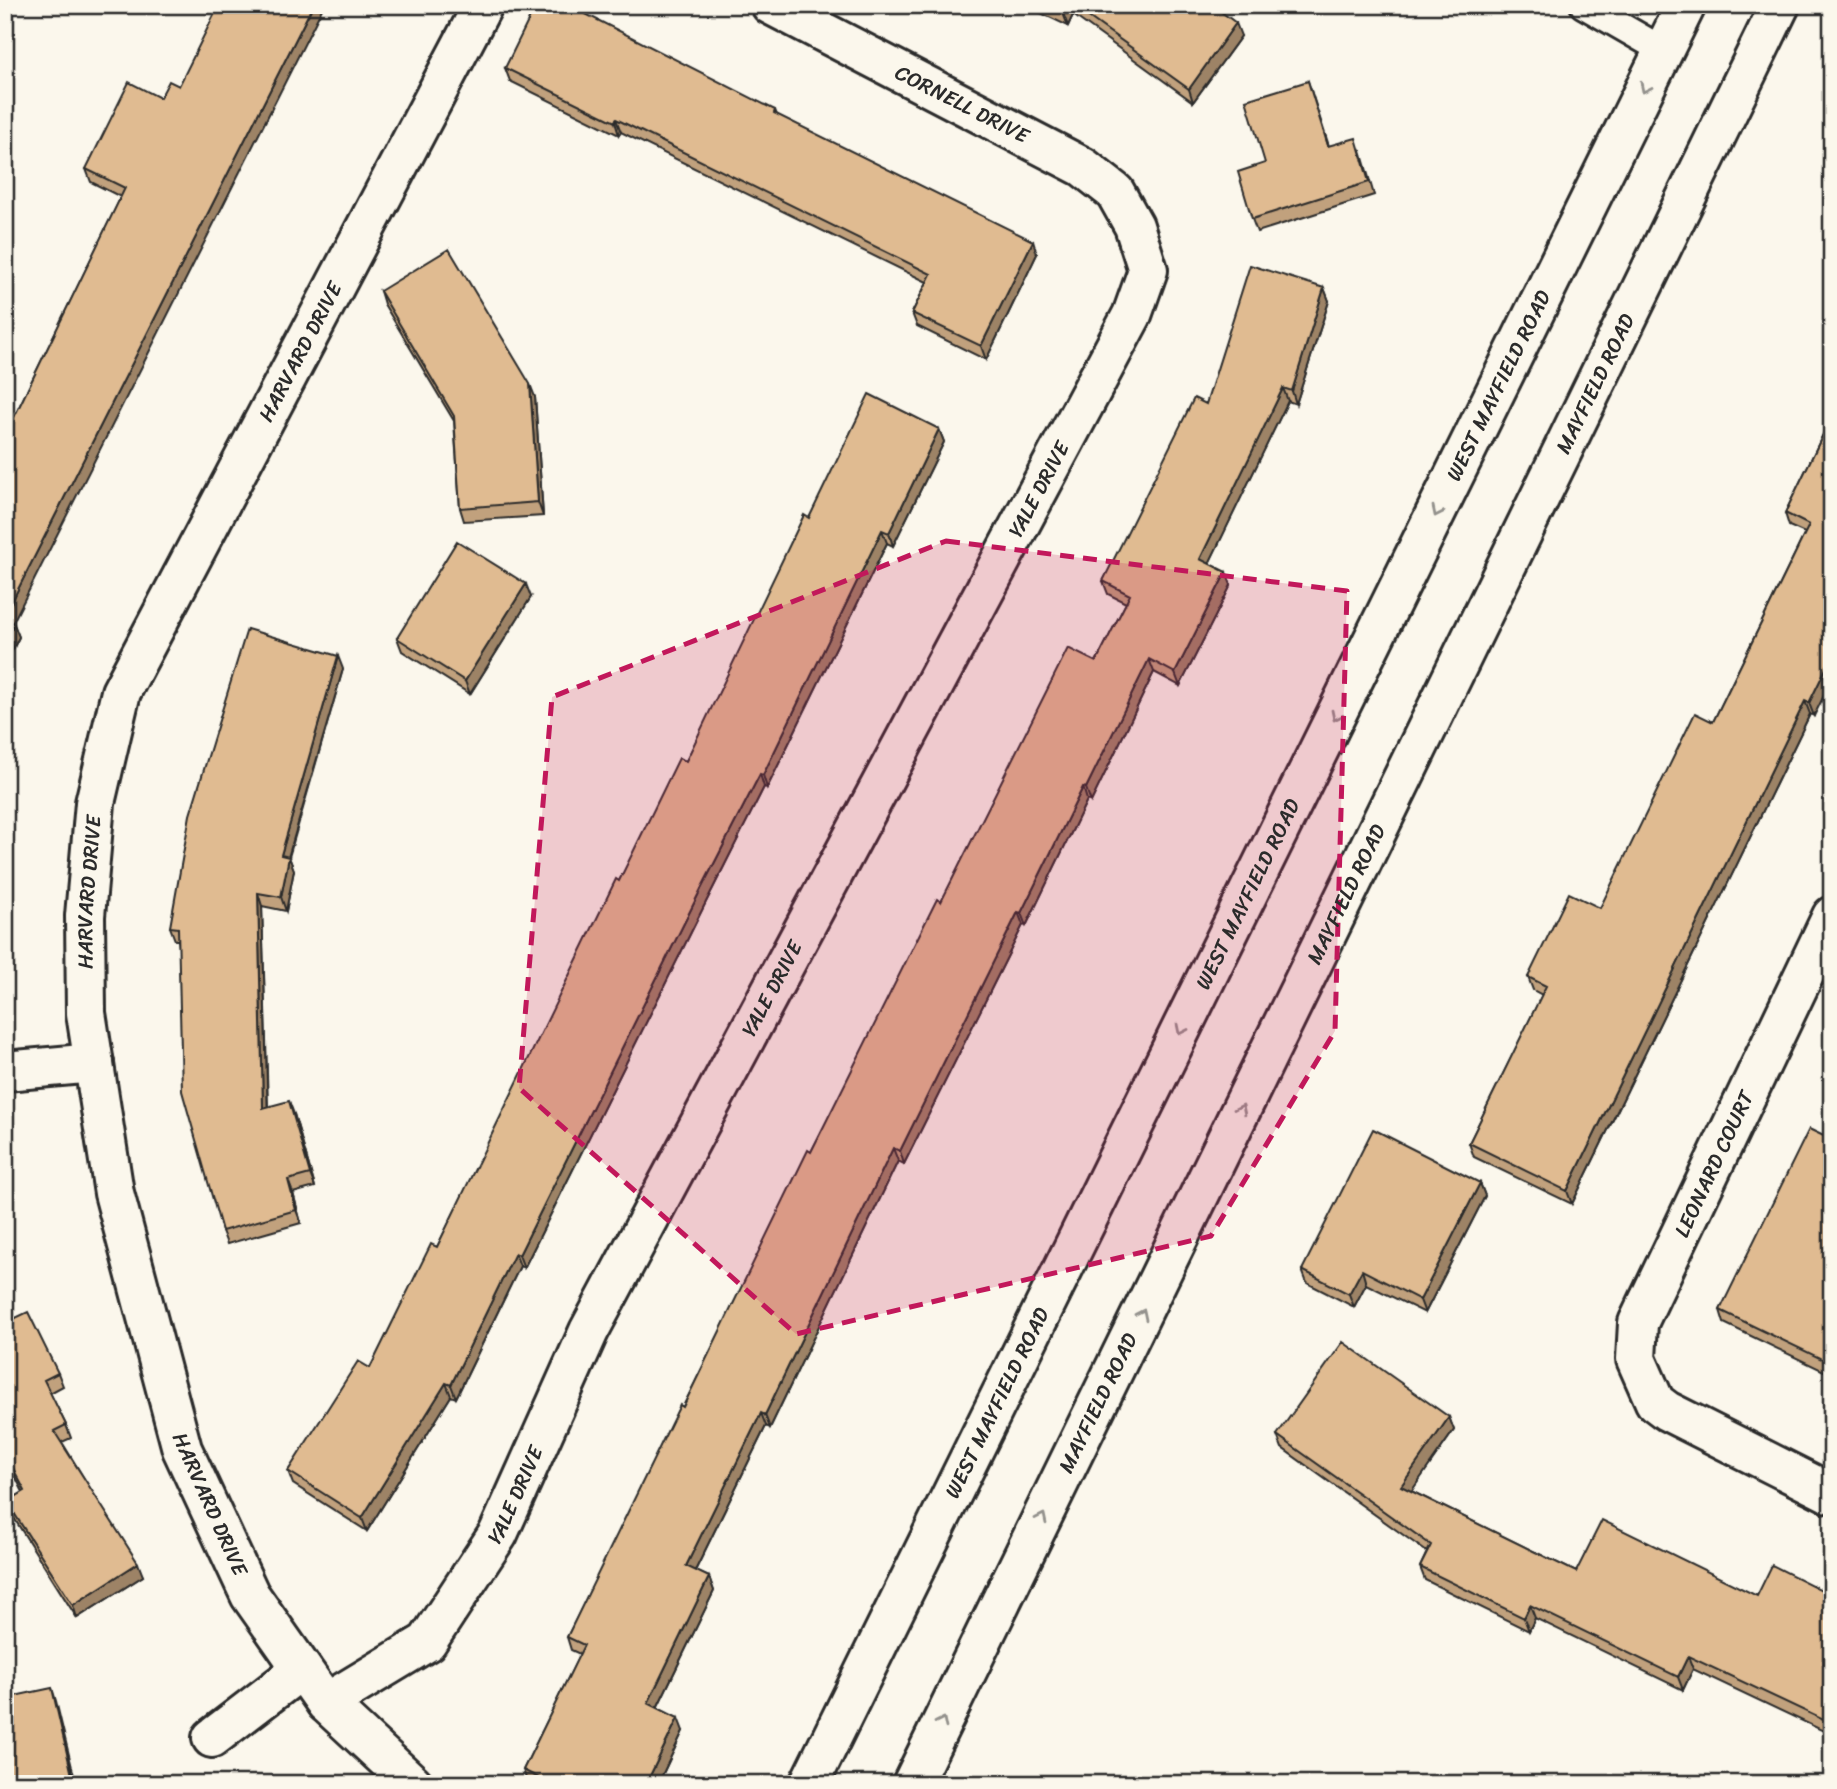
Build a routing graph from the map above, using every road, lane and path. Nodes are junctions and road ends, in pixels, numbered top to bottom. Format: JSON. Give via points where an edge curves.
{"nodes":[{"id":1,"x":483,"y":5,"type":"edge"},
{"id":2,"x":771,"y":5,"type":"edge"},
{"id":3,"x":1584,"y":5,"type":"edge"},
{"id":4,"x":1686,"y":5,"type":"edge"},
{"id":5,"x":1780,"y":5,"type":"edge"},
{"id":6,"x":1664,"y":51,"type":"junction"},
{"id":7,"x":1134,"y":226,"type":"joint"},
{"id":8,"x":1832,"y":916,"type":"edge"},
{"id":9,"x":93,"y":1063,"type":"junction"},
{"id":10,"x":5,"y":1071,"type":"edge"},
{"id":11,"x":1832,"y":1494,"type":"edge"},
{"id":12,"x":302,"y":1669,"type":"junction"},
{"id":13,"x":326,"y":1703,"type":"junction"},
{"id":14,"x":212,"y":1738,"type":"dead end"},
{"id":15,"x":413,"y":1784,"type":"edge"},
{"id":16,"x":809,"y":1784,"type":"edge"},
{"id":17,"x":912,"y":1784,"type":"edge"}],
"edges":[{"from":1,"to":9,"type":"street","name":"HARVARD DRIVE","via":[[121,692],[95,803],[85,916],[86,1013]]},
{"from":2,"to":7,"type":"street","name":"CORNELL DRIVE","via":[[1083,167],[1115,192]]},
{"from":3,"to":6,"type":"lane"},
{"from":4,"to":6,"type":"street","name":"WEST MAYFIELD ROAD"},
{"from":17,"to":5,"type":"street","name":"MAYFIELD ROAD","one_way":true},
{"from":6,"to":16,"type":"street","name":"WEST MAYFIELD ROAD","one_way":true},
{"from":7,"to":13,"type":"street","name":"YALE DRIVE","via":[[1147,270],[1132,315],[589,1331],[498,1534],[427,1642]]},
{"from":8,"to":11,"type":"street","name":"LEONARD COURT","via":[[1638,1323],[1636,1359],[1655,1402],[1667,1411]]},
{"from":9,"to":10,"type":"street"},
{"from":9,"to":12,"type":"street","name":"HARVARD DRIVE","via":[[114,1193],[182,1449],[250,1595]]},
{"from":12,"to":13,"type":"street","name":"HARVARD DRIVE"},
{"from":12,"to":14,"type":"street"},
{"from":13,"to":15,"type":"street","name":"HARVARD DRIVE"}]}
